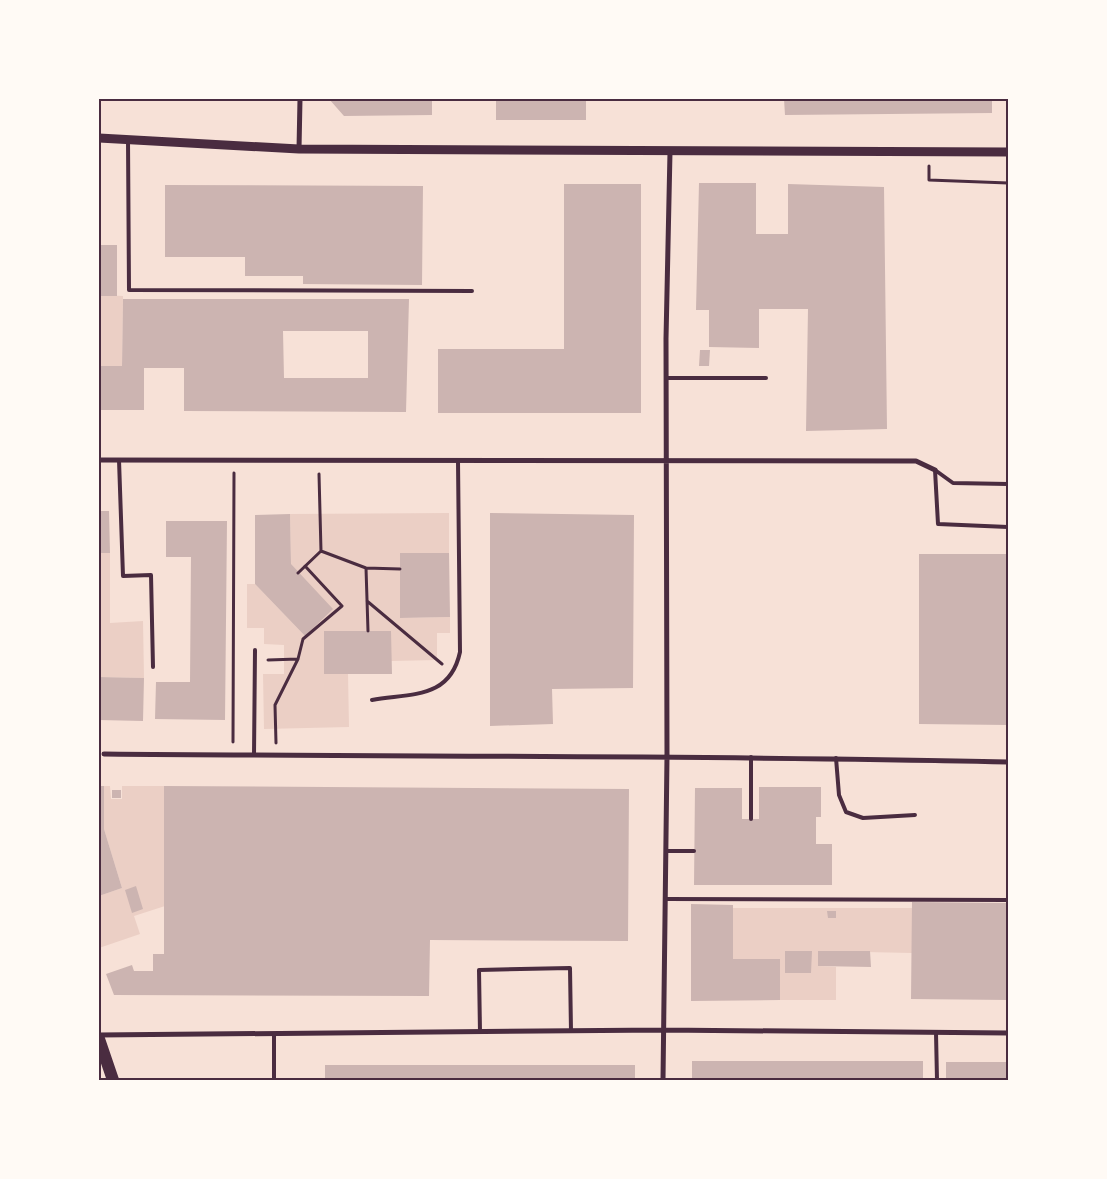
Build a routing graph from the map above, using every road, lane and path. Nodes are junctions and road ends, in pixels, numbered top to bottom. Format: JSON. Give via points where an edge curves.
{"nodes":[{"id":1,"x":300,"y":99,"type":"edge"},
{"id":2,"x":99,"y":138,"type":"edge"},
{"id":3,"x":128,"y":138,"type":"junction"},
{"id":4,"x":299,"y":149,"type":"junction"},
{"id":5,"x":670,"y":152,"type":"junction"},
{"id":6,"x":1008,"y":152,"type":"edge"},
{"id":7,"x":929,"y":153,"type":"junction"},
{"id":8,"x":984,"y":153,"type":"junction"},
{"id":9,"x":1008,"y":158,"type":"edge"},
{"id":10,"x":1008,"y":183,"type":"edge"},
{"id":11,"x":472,"y":291,"type":"dead end"},
{"id":12,"x":666,"y":378,"type":"junction"},
{"id":13,"x":766,"y":378,"type":"dead end"},
{"id":14,"x":99,"y":460,"type":"edge"},
{"id":15,"x":119,"y":460,"type":"junction"},
{"id":16,"x":318,"y":460,"type":"junction"},
{"id":17,"x":234,"y":461,"type":"junction"},
{"id":18,"x":458,"y":461,"type":"junction"},
{"id":19,"x":666,"y":461,"type":"junction"},
{"id":20,"x":935,"y":470,"type":"junction"},
{"id":21,"x":1008,"y":484,"type":"edge"},
{"id":22,"x":1008,"y":527,"type":"edge"},
{"id":23,"x":321,"y":551,"type":"junction"},
{"id":24,"x":227,"y":560,"type":"dead end"},
{"id":25,"x":234,"y":560,"type":"junction"},
{"id":26,"x":305,"y":566,"type":"junction"},
{"id":27,"x":366,"y":568,"type":"junction"},
{"id":28,"x":400,"y":569,"type":"dead end"},
{"id":29,"x":298,"y":573,"type":"dead end"},
{"id":30,"x":367,"y":601,"type":"junction"},
{"id":31,"x":226,"y":623,"type":"dead end"},
{"id":32,"x":233,"y":623,"type":"junction"},
{"id":33,"x":368,"y":631,"type":"dead end"},
{"id":34,"x":254,"y":650,"type":"dead end"},
{"id":35,"x":298,"y":659,"type":"junction"},
{"id":36,"x":255,"y":660,"type":"junction"},
{"id":37,"x":153,"y":667,"type":"dead end"},
{"id":38,"x":452,"y":673,"type":"junction"},
{"id":39,"x":372,"y":700,"type":"dead end"},
{"id":40,"x":104,"y":754,"type":"dead end"},
{"id":41,"x":233,"y":755,"type":"junction"},
{"id":42,"x":254,"y":755,"type":"junction"},
{"id":43,"x":276,"y":755,"type":"junction"},
{"id":44,"x":667,"y":756,"type":"junction"},
{"id":45,"x":751,"y":757,"type":"junction"},
{"id":46,"x":836,"y":758,"type":"junction"},
{"id":47,"x":1008,"y":762,"type":"edge"},
{"id":48,"x":916,"y":815,"type":"dead end"},
{"id":49,"x":751,"y":819,"type":"dead end"},
{"id":50,"x":666,"y":851,"type":"junction"},
{"id":51,"x":694,"y":851,"type":"dead end"},
{"id":52,"x":665,"y":898,"type":"junction"},
{"id":53,"x":1008,"y":900,"type":"edge"},
{"id":54,"x":663,"y":1030,"type":"junction"},
{"id":55,"x":571,"y":1031,"type":"junction"},
{"id":56,"x":480,"y":1032,"type":"junction"},
{"id":57,"x":936,"y":1033,"type":"junction"},
{"id":58,"x":1008,"y":1033,"type":"edge"},
{"id":59,"x":274,"y":1034,"type":"junction"},
{"id":60,"x":99,"y":1035,"type":"edge"},
{"id":61,"x":99,"y":1038,"type":"edge"},
{"id":62,"x":113,"y":1080,"type":"edge"},
{"id":63,"x":274,"y":1080,"type":"edge"},
{"id":64,"x":663,"y":1080,"type":"edge"},
{"id":65,"x":937,"y":1080,"type":"edge"}],
"edges":[{"from":1,"to":4,"type":"street"},
{"from":2,"to":3,"type":"street"},
{"from":3,"to":4,"type":"street"},
{"from":3,"to":11,"type":"lane","via":[[129,290]]},
{"from":4,"to":5,"type":"street"},
{"from":5,"to":7,"type":"street"},
{"from":5,"to":12,"type":"street"},
{"from":6,"to":8,"type":"street"},
{"from":7,"to":8,"type":"street"},
{"from":7,"to":10,"type":"path","via":[[929,180]]},
{"from":8,"to":9,"type":"street"},
{"from":12,"to":13,"type":"lane"},
{"from":12,"to":19,"type":"street"},
{"from":14,"to":15,"type":"street"},
{"from":15,"to":17,"type":"street"},
{"from":15,"to":37,"type":"lane","via":[[123,576],[150,575]]},
{"from":16,"to":17,"type":"street"},
{"from":16,"to":18,"type":"street"},
{"from":16,"to":23,"type":"path"},
{"from":17,"to":25,"type":"path"},
{"from":18,"to":19,"type":"street"},
{"from":18,"to":38,"type":"lane","via":[[460,652]]},
{"from":19,"to":20,"type":"street","via":[[916,461]]},
{"from":19,"to":44,"type":"street"},
{"from":20,"to":21,"type":"lane","via":[[953,483]]},
{"from":20,"to":22,"type":"lane","via":[[938,524]]},
{"from":23,"to":26,"type":"path"},
{"from":23,"to":27,"type":"path"},
{"from":24,"to":25,"type":"path"},
{"from":25,"to":32,"type":"path"},
{"from":26,"to":29,"type":"path"},
{"from":26,"to":35,"type":"path","via":[[342,606],[303,639]]},
{"from":27,"to":28,"type":"path"},
{"from":27,"to":30,"type":"path"},
{"from":30,"to":33,"type":"path"},
{"from":30,"to":38,"type":"path"},
{"from":31,"to":32,"type":"path"},
{"from":32,"to":41,"type":"path"},
{"from":34,"to":36,"type":"lane"},
{"from":35,"to":36,"type":"path"},
{"from":35,"to":43,"type":"path","via":[[275,704]]},
{"from":36,"to":42,"type":"lane"},
{"from":38,"to":39,"type":"lane","via":[[436,689]]},
{"from":40,"to":41,"type":"street"},
{"from":41,"to":42,"type":"street"},
{"from":42,"to":43,"type":"street"},
{"from":43,"to":44,"type":"street"},
{"from":44,"to":45,"type":"street"},
{"from":44,"to":50,"type":"street"},
{"from":45,"to":46,"type":"street"},
{"from":45,"to":49,"type":"lane"},
{"from":46,"to":47,"type":"street"},
{"from":46,"to":48,"type":"lane","via":[[839,795],[846,812],[863,818]]},
{"from":50,"to":51,"type":"lane"},
{"from":50,"to":52,"type":"street"},
{"from":52,"to":53,"type":"lane"},
{"from":52,"to":54,"type":"street"},
{"from":54,"to":55,"type":"street"},
{"from":54,"to":57,"type":"street"},
{"from":54,"to":64,"type":"street"},
{"from":55,"to":56,"type":"street"},
{"from":55,"to":56,"type":"lane","via":[[570,968],[479,970]]},
{"from":56,"to":59,"type":"street"},
{"from":57,"to":58,"type":"street"},
{"from":57,"to":65,"type":"lane"},
{"from":59,"to":60,"type":"street"},
{"from":59,"to":63,"type":"lane"},
{"from":61,"to":62,"type":"main road"}]}
